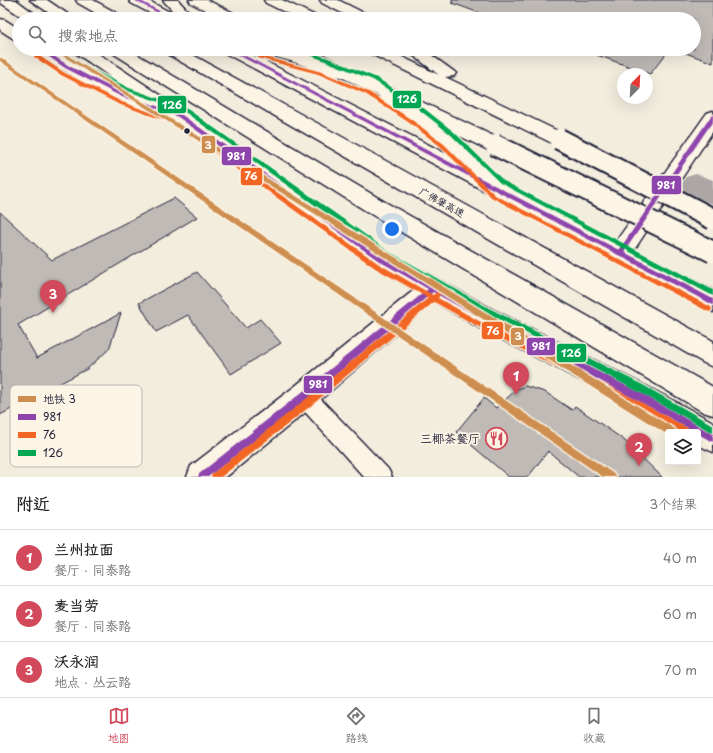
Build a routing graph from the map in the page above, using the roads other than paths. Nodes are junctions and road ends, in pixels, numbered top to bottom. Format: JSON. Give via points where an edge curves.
{"nodes":[{"id":1,"x":6,"y":0,"type":"edge"},
{"id":2,"x":37,"y":0,"type":"edge"},
{"id":3,"x":83,"y":0,"type":"edge"},
{"id":4,"x":136,"y":0,"type":"edge"},
{"id":5,"x":170,"y":0,"type":"edge"},
{"id":6,"x":196,"y":0,"type":"edge"},
{"id":7,"x":271,"y":0,"type":"edge"},
{"id":8,"x":327,"y":0,"type":"edge"},
{"id":9,"x":24,"y":12,"type":"edge"},
{"id":10,"x":57,"y":12,"type":"edge"},
{"id":11,"x":104,"y":12,"type":"edge"},
{"id":12,"x":159,"y":12,"type":"edge"},
{"id":13,"x":181,"y":12,"type":"edge"},
{"id":14,"x":221,"y":12,"type":"edge"},
{"id":15,"x":296,"y":12,"type":"edge"},
{"id":16,"x":351,"y":12,"type":"edge"},
{"id":17,"x":0,"y":23,"type":"edge"},
{"id":18,"x":12,"y":31,"type":"edge"},
{"id":19,"x":50,"y":56,"type":"edge"},
{"id":20,"x":90,"y":56,"type":"edge"},
{"id":21,"x":128,"y":56,"type":"edge"},
{"id":22,"x":182,"y":56,"type":"edge"},
{"id":23,"x":242,"y":56,"type":"edge"},
{"id":24,"x":292,"y":56,"type":"edge"},
{"id":25,"x":311,"y":56,"type":"edge"},
{"id":26,"x":388,"y":56,"type":"edge"},
{"id":27,"x":423,"y":56,"type":"edge"},
{"id":28,"x":180,"y":116,"type":"junction"},
{"id":29,"x":713,"y":117,"type":"edge"},
{"id":30,"x":559,"y":138,"type":"junction"},
{"id":31,"x":497,"y":189,"type":"junction"},
{"id":32,"x":713,"y":219,"type":"edge"},
{"id":33,"x":713,"y":252,"type":"edge"},
{"id":34,"x":620,"y":253,"type":"junction"},
{"id":35,"x":432,"y":289,"type":"junction"},
{"id":36,"x":713,"y":302,"type":"edge"},
{"id":37,"x":713,"y":355,"type":"edge"},
{"id":38,"x":304,"y":396,"type":"junction"},
{"id":39,"x":713,"y":402,"type":"edge"},
{"id":40,"x":713,"y":438,"type":"edge"},
{"id":41,"x":202,"y":477,"type":"edge"},
{"id":42,"x":380,"y":477,"type":"edge"}],
"edges":[{"from":1,"to":9,"type":"main road"},
{"from":2,"to":10,"type":"main road"},
{"from":3,"to":11,"type":"main road"},
{"from":4,"to":12,"type":"main road"},
{"from":5,"to":13,"type":"main road"},
{"from":6,"to":14,"type":"main road"},
{"from":7,"to":15,"type":"main road"},
{"from":8,"to":16,"type":"main road"},
{"from":17,"to":18,"type":"main road"},
{"from":19,"to":28,"type":"main road","via":[[124,96]]},
{"from":20,"to":28,"type":"main road"},
{"from":21,"to":39,"type":"main road","via":[[378,208]]},
{"from":22,"to":37,"type":"main road","name":"广佛肇高速"},
{"from":23,"to":31,"type":"main road"},
{"from":24,"to":31,"type":"main road","via":[[329,68],[371,86],[391,98],[447,139]]},
{"from":25,"to":33,"type":"main road","bridge":true},
{"from":26,"to":30,"type":"main road"},
{"from":27,"to":30,"type":"main road","via":[[483,96]]},
{"from":28,"to":35,"type":"main road","via":[[359,244]]},
{"from":29,"to":34,"type":"main road"},
{"from":30,"to":32,"type":"main road","bridge":true},
{"from":31,"to":34,"type":"main road"},
{"from":34,"to":36,"type":"main road"},
{"from":35,"to":38,"type":"main road"},
{"from":35,"to":40,"type":"main road"},
{"from":38,"to":41,"type":"main road"},
{"from":38,"to":42,"type":"lane"}]}
